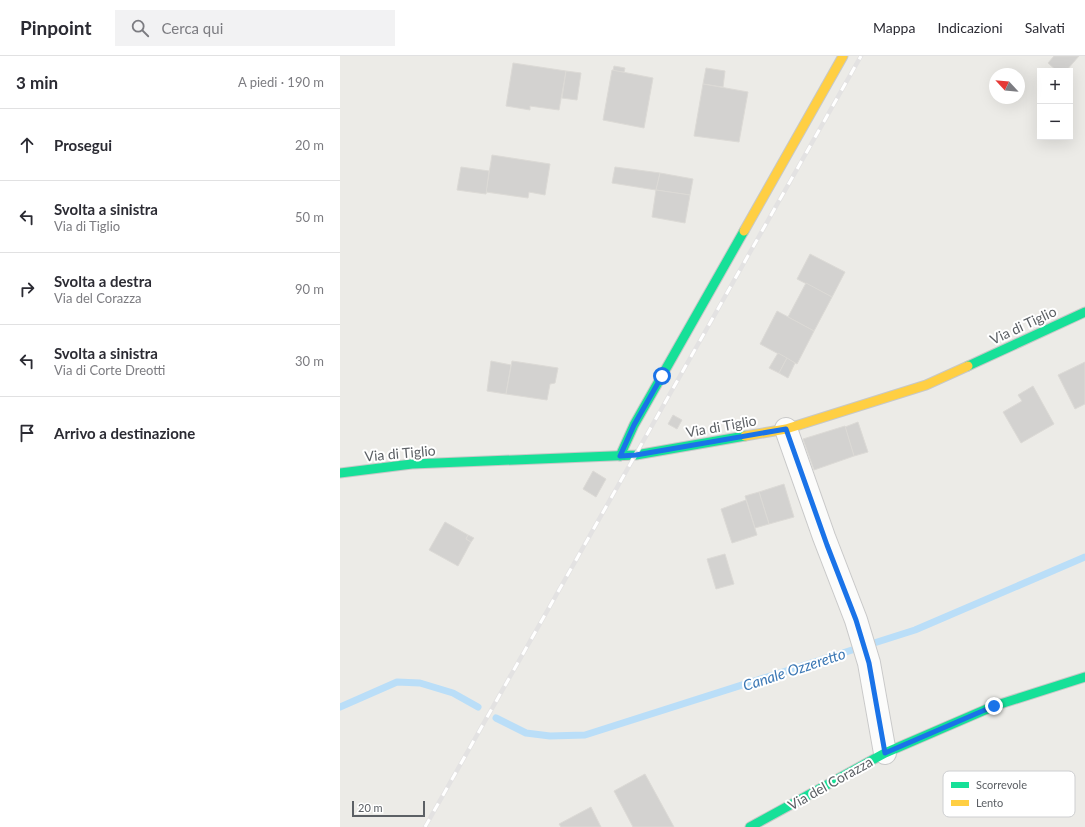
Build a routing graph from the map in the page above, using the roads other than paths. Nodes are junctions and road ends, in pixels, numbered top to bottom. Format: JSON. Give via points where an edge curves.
{"nodes":[{"id":1,"x":842,"y":56,"type":"edge"},
{"id":2,"x":1085,"y":312,"type":"edge"},
{"id":3,"x":786,"y":429,"type":"junction"},
{"id":4,"x":620,"y":456,"type":"junction"},
{"id":5,"x":340,"y":473,"type":"edge"},
{"id":6,"x":1085,"y":677,"type":"edge"},
{"id":7,"x":885,"y":753,"type":"junction"},
{"id":8,"x":750,"y":827,"type":"edge"}],
"edges":[{"from":1,"to":4,"type":"street","via":[[634,425]]},
{"from":2,"to":3,"type":"street","name":"Via di Tiglio","via":[[926,385]]},
{"from":3,"to":4,"type":"street","name":"Via di Tiglio"},
{"from":3,"to":7,"type":"street","name":"Via del Corazza","via":[[856,620],[869,663]]},
{"from":4,"to":5,"type":"street","name":"Via di Tiglio","via":[[412,464]]},
{"from":6,"to":7,"type":"street","via":[[994,706]]},
{"from":7,"to":8,"type":"street","name":"Via del Corazza"}]}
